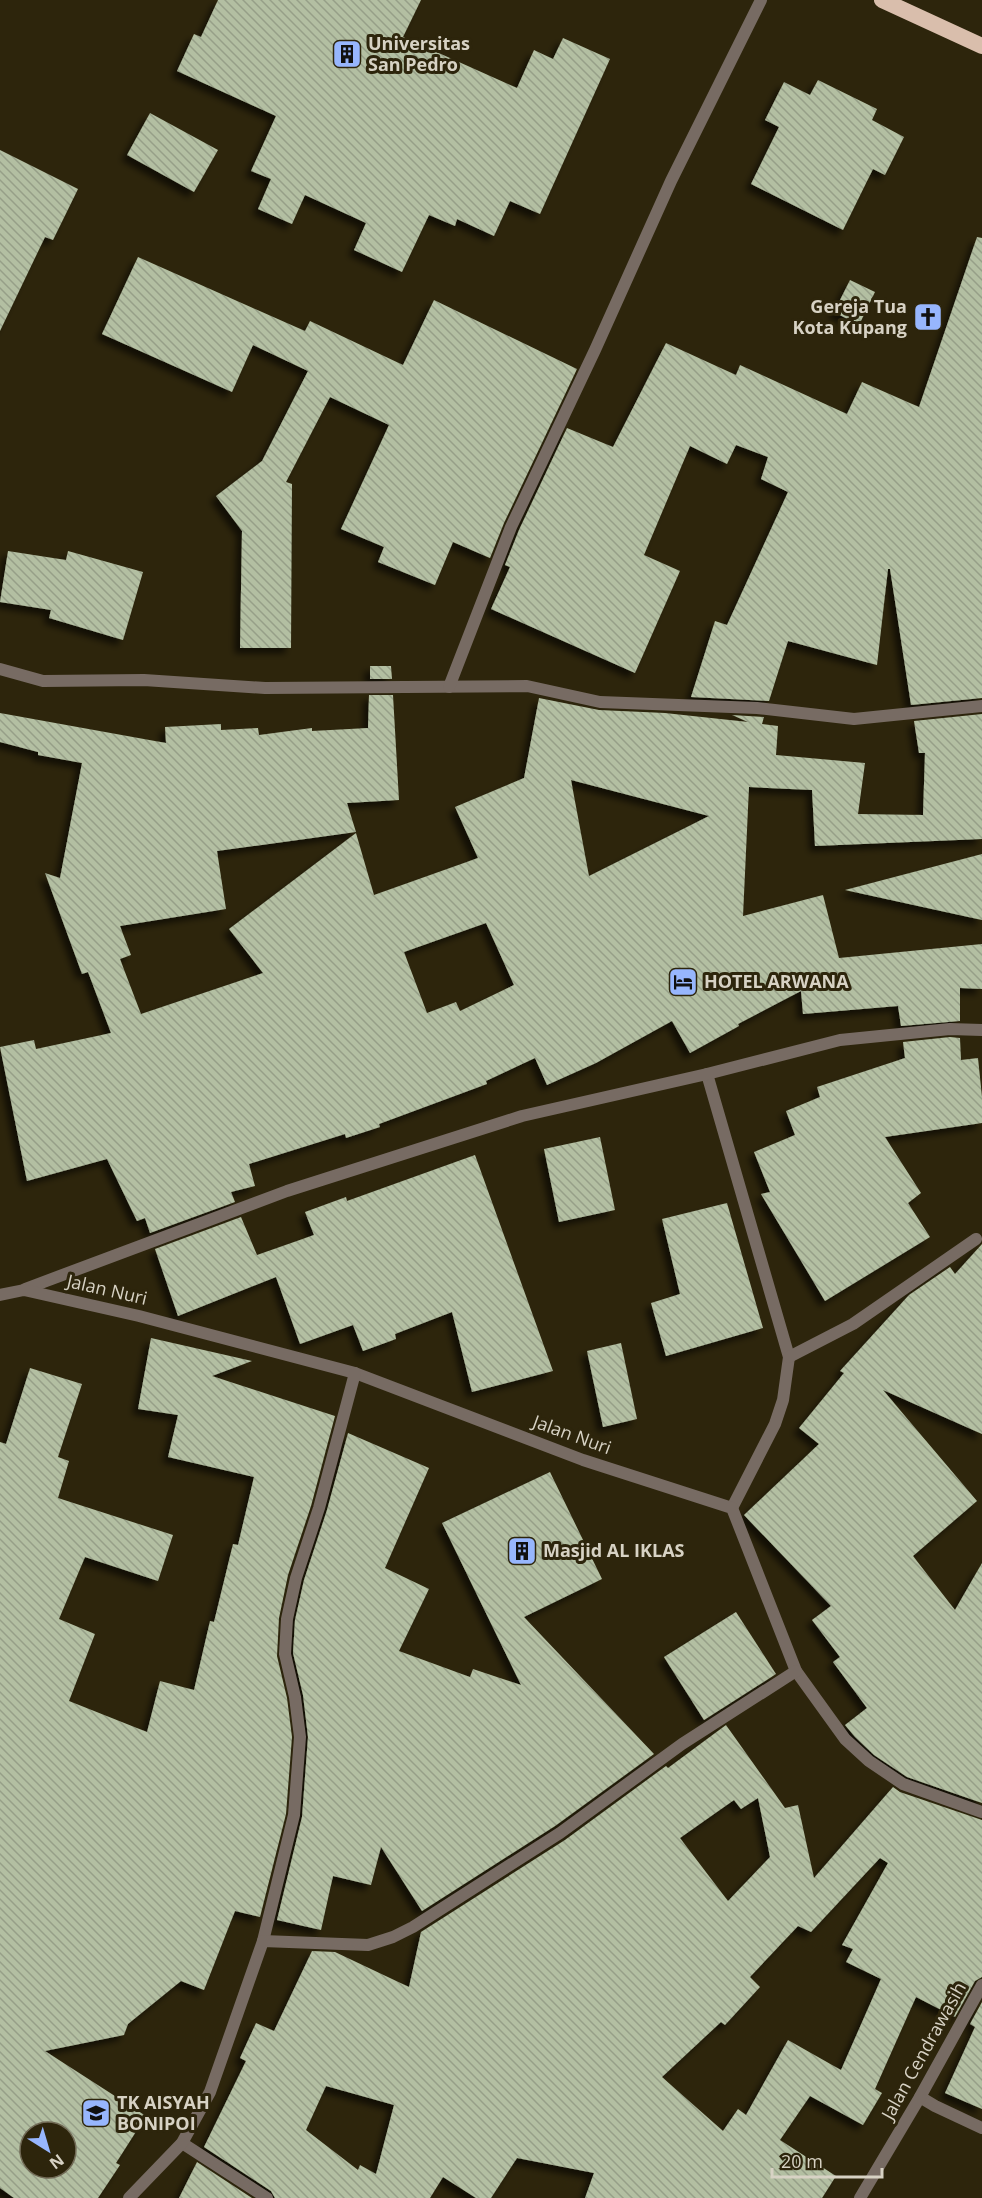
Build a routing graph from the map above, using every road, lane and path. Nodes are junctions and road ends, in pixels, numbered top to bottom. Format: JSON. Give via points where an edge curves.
{"nodes":[{"id":1,"x":761,"y":0,"type":"edge"},
{"id":2,"x":882,"y":0,"type":"edge"},
{"id":3,"x":982,"y":46,"type":"edge"},
{"id":4,"x":0,"y":669,"type":"edge"},
{"id":5,"x":449,"y":687,"type":"junction"},
{"id":6,"x":982,"y":706,"type":"edge"},
{"id":7,"x":982,"y":1030,"type":"edge"},
{"id":8,"x":707,"y":1074,"type":"junction"},
{"id":9,"x":976,"y":1239,"type":"dead end"},
{"id":10,"x":24,"y":1290,"type":"junction"},
{"id":11,"x":0,"y":1295,"type":"edge"},
{"id":12,"x":789,"y":1357,"type":"junction"},
{"id":13,"x":355,"y":1373,"type":"junction"},
{"id":14,"x":732,"y":1508,"type":"junction"},
{"id":15,"x":796,"y":1671,"type":"junction"},
{"id":16,"x":982,"y":1812,"type":"edge"},
{"id":17,"x":263,"y":1941,"type":"junction"},
{"id":18,"x":982,"y":1984,"type":"edge"},
{"id":19,"x":920,"y":2097,"type":"junction"},
{"id":20,"x":982,"y":2128,"type":"edge"},
{"id":21,"x":182,"y":2143,"type":"junction"},
{"id":22,"x":129,"y":2198,"type":"edge"},
{"id":23,"x":267,"y":2198,"type":"edge"},
{"id":24,"x":860,"y":2198,"type":"edge"}],
"edges":[{"from":1,"to":5,"type":"street","via":[[671,181],[511,527]]},
{"from":2,"to":3,"type":"highway"},
{"from":4,"to":5,"type":"street","via":[[43,681],[144,680],[265,688]]},
{"from":5,"to":6,"type":"street","via":[[527,686],[600,702],[757,708],[854,719]]},
{"from":7,"to":8,"type":"street","via":[[950,1029],[840,1040]]},
{"from":8,"to":10,"type":"street","via":[[511,1120],[287,1191]]},
{"from":8,"to":12,"type":"street"},
{"from":9,"to":12,"type":"street","via":[[853,1324]]},
{"from":10,"to":11,"type":"street","name":"Jalan Nuri"},
{"from":10,"to":13,"type":"street","name":"Jalan Nuri"},
{"from":12,"to":14,"type":"street","via":[[775,1424]]},
{"from":13,"to":14,"type":"street","name":"Jalan Nuri","via":[[583,1460]]},
{"from":13,"to":17,"type":"street","via":[[286,1619],[285,1654],[300,1737],[294,1815]]},
{"from":14,"to":15,"type":"street"},
{"from":15,"to":16,"type":"street","via":[[844,1739],[869,1761],[903,1784]]},
{"from":15,"to":17,"type":"street","via":[[682,1744],[560,1833],[413,1927],[368,1945]]},
{"from":17,"to":21,"type":"street","via":[[210,2092]]},
{"from":18,"to":19,"type":"street","name":"Jalan Cendrawasih"},
{"from":19,"to":20,"type":"street"},
{"from":19,"to":24,"type":"street","name":"Jalan Cendrawasih"},
{"from":21,"to":22,"type":"street"},
{"from":21,"to":23,"type":"street"}]}
